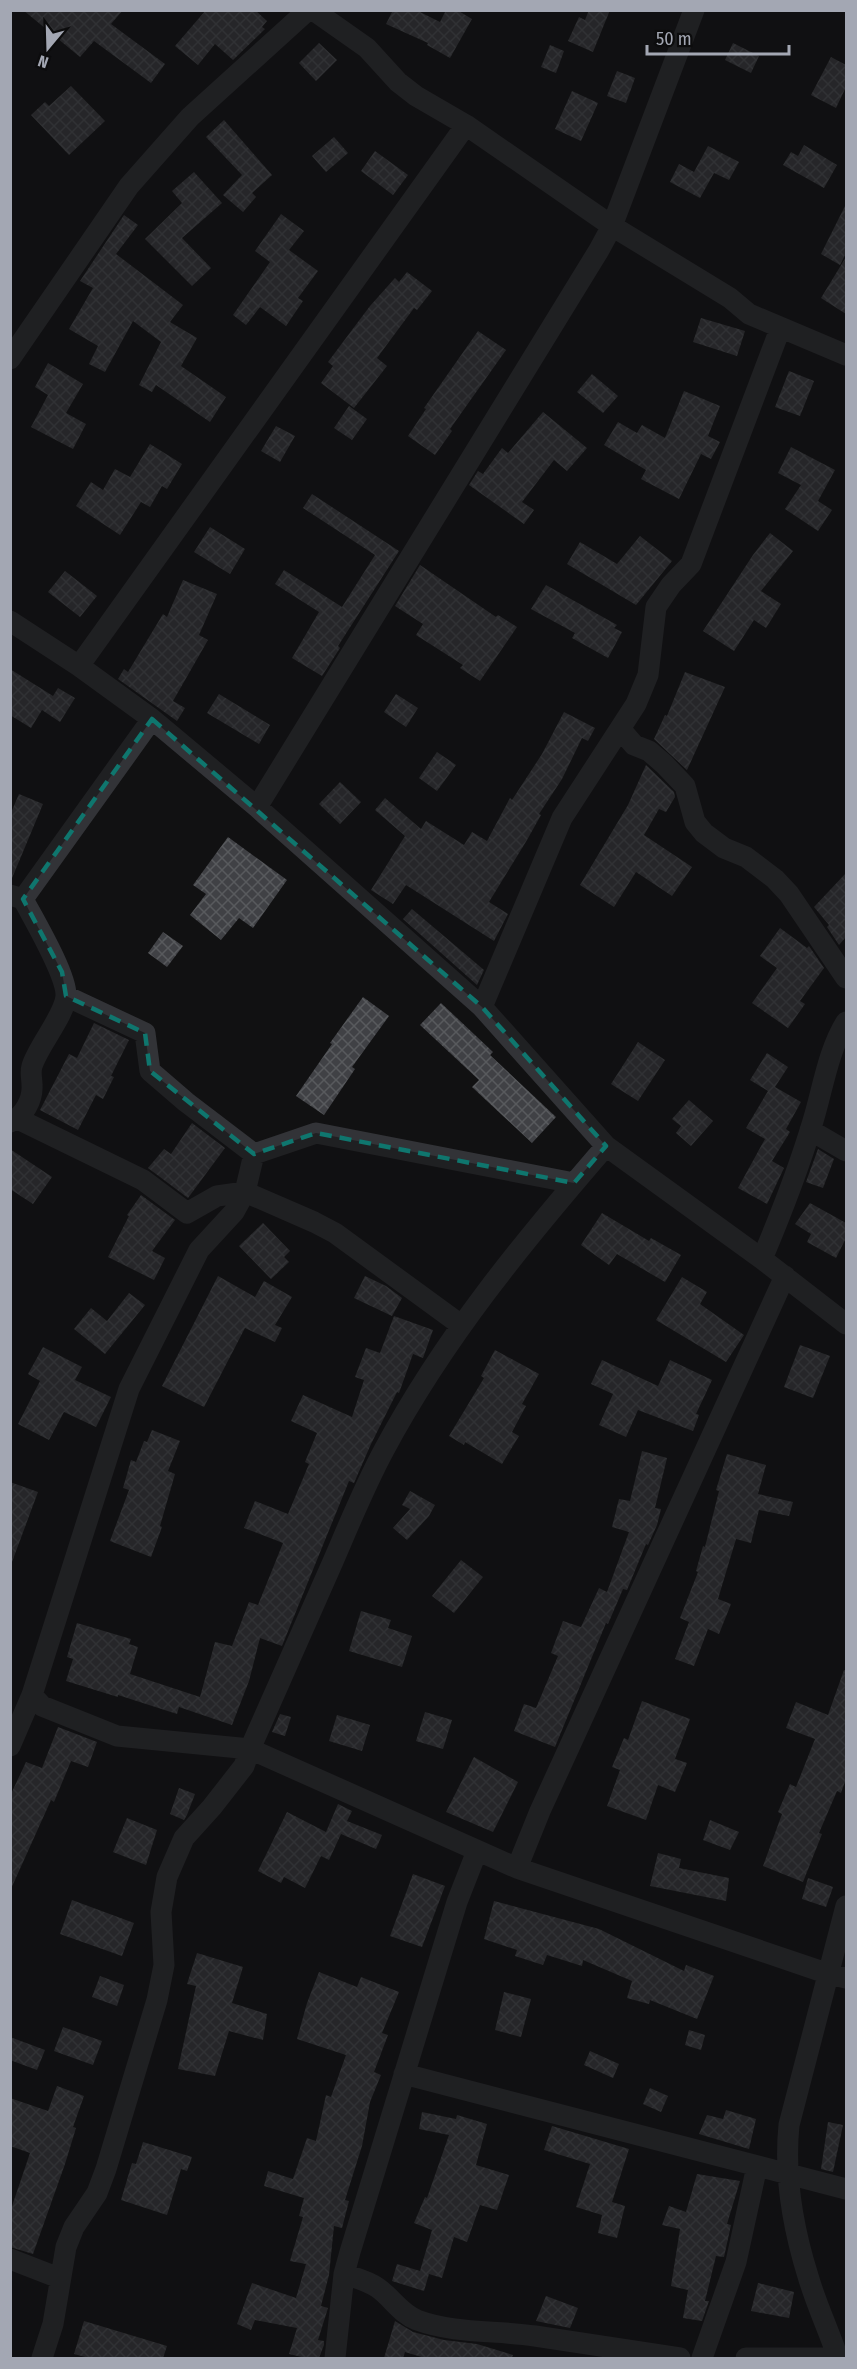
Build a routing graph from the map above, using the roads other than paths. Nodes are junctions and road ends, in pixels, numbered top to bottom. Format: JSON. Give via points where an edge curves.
{"nodes":[{"id":1,"x":308,"y":10,"type":"edge"},
{"id":2,"x":313,"y":10,"type":"edge"},
{"id":3,"x":694,"y":10,"type":"edge"},
{"id":4,"x":466,"y":125,"type":"junction"},
{"id":5,"x":612,"y":226,"type":"junction"},
{"id":6,"x":780,"y":329,"type":"junction"},
{"id":7,"x":846,"y":355,"type":"edge"},
{"id":8,"x":10,"y":359,"type":"edge"},
{"id":9,"x":10,"y":621,"type":"edge"},
{"id":10,"x":79,"y":666,"type":"junction"},
{"id":11,"x":152,"y":719,"type":"junction"},
{"id":12,"x":621,"y":730,"type":"junction"},
{"id":13,"x":257,"y":807,"type":"junction"},
{"id":14,"x":17,"y":897,"type":"edge"},
{"id":15,"x":846,"y":978,"type":"edge"},
{"id":16,"x":66,"y":996,"type":"junction"},
{"id":17,"x":482,"y":1006,"type":"junction"},
{"id":18,"x":846,"y":1022,"type":"edge"},
{"id":19,"x":14,"y":1121,"type":"edge"},
{"id":20,"x":810,"y":1130,"type":"junction"},
{"id":21,"x":606,"y":1146,"type":"junction"},
{"id":22,"x":846,"y":1150,"type":"edge"},
{"id":23,"x":254,"y":1154,"type":"junction"},
{"id":24,"x":574,"y":1183,"type":"junction"},
{"id":25,"x":245,"y":1192,"type":"junction"},
{"id":26,"x":762,"y":1259,"type":"junction"},
{"id":27,"x":785,"y":1276,"type":"junction"},
{"id":28,"x":846,"y":1324,"type":"edge"},
{"id":29,"x":461,"y":1325,"type":"junction"},
{"id":30,"x":32,"y":1695,"type":"junction"},
{"id":31,"x":10,"y":1746,"type":"edge"},
{"id":32,"x":250,"y":1749,"type":"junction"},
{"id":33,"x":477,"y":1851,"type":"junction"},
{"id":34,"x":517,"y":1868,"type":"junction"},
{"id":35,"x":846,"y":1906,"type":"edge"},
{"id":36,"x":838,"y":1976,"type":"edge"},
{"id":37,"x":404,"y":2074,"type":"junction"},
{"id":38,"x":757,"y":2166,"type":"junction"},
{"id":39,"x":788,"y":2174,"type":"junction"},
{"id":40,"x":846,"y":2189,"type":"edge"},
{"id":41,"x":10,"y":2259,"type":"edge"},
{"id":42,"x":344,"y":2274,"type":"junction"},
{"id":43,"x":59,"y":2278,"type":"junction"},
{"id":44,"x":42,"y":2358,"type":"edge"},
{"id":45,"x":334,"y":2358,"type":"edge"},
{"id":46,"x":680,"y":2358,"type":"edge"},
{"id":47,"x":702,"y":2358,"type":"edge"},
{"id":48,"x":746,"y":2358,"type":"edge"},
{"id":49,"x":838,"y":2358,"type":"edge"}],
"edges":[{"from":1,"to":8,"type":"street","via":[[190,117],[129,186]]},
{"from":2,"to":4,"type":"street","via":[[367,48],[416,96]]},
{"from":3,"to":5,"type":"street"},
{"from":4,"to":5,"type":"street"},
{"from":4,"to":10,"type":"street"},
{"from":5,"to":6,"type":"street","via":[[730,298],[748,314]]},
{"from":5,"to":13,"type":"street"},
{"from":6,"to":7,"type":"street"},
{"from":6,"to":12,"type":"street","via":[[691,564],[657,607],[648,675]]},
{"from":9,"to":10,"type":"street"},
{"from":10,"to":11,"type":"street"},
{"from":11,"to":13,"type":"street"},
{"from":11,"to":14,"type":"street"},
{"from":12,"to":15,"type":"street","via":[[633,745],[649,751],[686,786],[695,822],[704,833],[724,848],[746,857],[789,894]]},
{"from":12,"to":17,"type":"street","via":[[562,818]]},
{"from":13,"to":17,"type":"street"},
{"from":14,"to":16,"type":"street","via":[[62,972]]},
{"from":16,"to":19,"type":"street","via":[[36,1055],[29,1104]]},
{"from":16,"to":23,"type":"street","via":[[146,1033],[150,1071]]},
{"from":17,"to":21,"type":"street"},
{"from":18,"to":20,"type":"street","via":[[833,1049]]},
{"from":19,"to":25,"type":"street","via":[[143,1180],[188,1213],[217,1196]]},
{"from":20,"to":22,"type":"street"},
{"from":20,"to":26,"type":"street"},
{"from":21,"to":24,"type":"street"},
{"from":21,"to":26,"type":"street"},
{"from":23,"to":24,"type":"street","via":[[316,1133]]},
{"from":23,"to":25,"type":"street"},
{"from":24,"to":29,"type":"street"},
{"from":25,"to":29,"type":"street","via":[[335,1233]]},
{"from":25,"to":30,"type":"street","via":[[234,1212],[200,1250],[129,1389]]},
{"from":26,"to":27,"type":"street"},
{"from":27,"to":28,"type":"street"},
{"from":27,"to":34,"type":"street"},
{"from":29,"to":32,"type":"street","via":[[383,1450]]},
{"from":30,"to":31,"type":"street"},
{"from":30,"to":32,"type":"street","via":[[42,1706],[117,1736]]},
{"from":32,"to":33,"type":"street"},
{"from":32,"to":43,"type":"street","via":[[244,1766],[183,1838],[166,1877],[161,1912],[164,1965],[157,2000],[106,2169],[97,2193],[74,2227]]},
{"from":33,"to":34,"type":"street"},
{"from":33,"to":37,"type":"street","via":[[457,1902]]},
{"from":34,"to":36,"type":"street"},
{"from":35,"to":36,"type":"street"},
{"from":36,"to":39,"type":"street","via":[[789,2125]]},
{"from":37,"to":38,"type":"street"},
{"from":37,"to":42,"type":"street"},
{"from":38,"to":39,"type":"street"},
{"from":38,"to":47,"type":"street","via":[[736,2262]]},
{"from":39,"to":40,"type":"street"},
{"from":39,"to":49,"type":"street","via":[[808,2277]]},
{"from":41,"to":43,"type":"street"},
{"from":42,"to":45,"type":"street"},
{"from":42,"to":46,"type":"street","via":[[378,2288],[407,2315],[443,2326]]},
{"from":43,"to":44,"type":"street","via":[[53,2324]]},
{"from":48,"to":49,"type":"street"}]}
